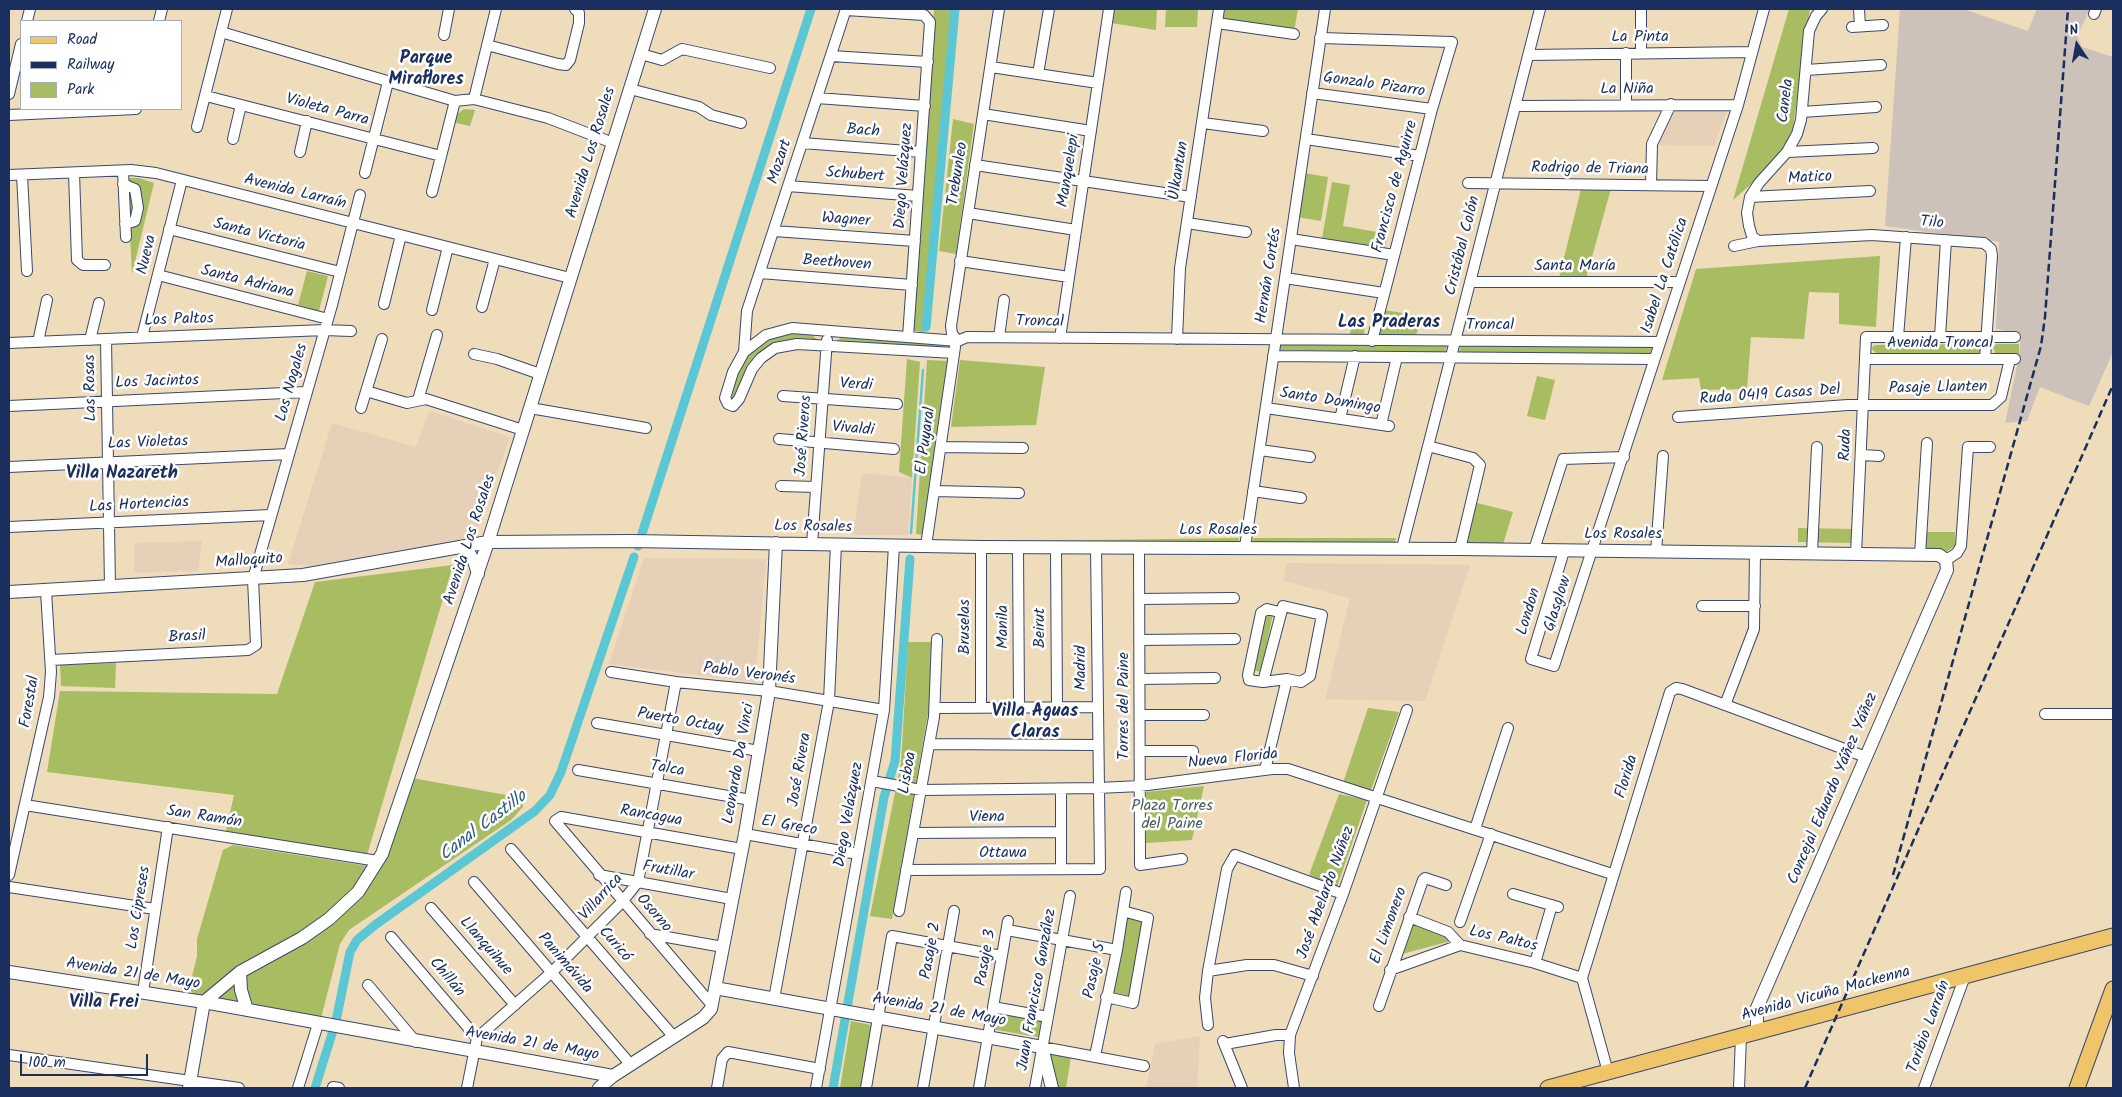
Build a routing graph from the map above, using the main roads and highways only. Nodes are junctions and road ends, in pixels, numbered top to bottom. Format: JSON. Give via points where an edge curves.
{"nodes":[{"id":1,"x":2113,"y":936,"type":"edge"},
{"id":2,"x":2113,"y":989,"type":"edge"},
{"id":3,"x":1584,"y":1084,"type":"edge"},
{"id":4,"x":1548,"y":1088,"type":"edge"},
{"id":5,"x":2077,"y":1088,"type":"edge"}],
"edges":[{"from":1,"to":3,"type":"main road","name":"Avenida Vicuña Mackenna","via":[[1608,1072]]},
{"from":2,"to":5,"type":"main road"},
{"from":3,"to":4,"type":"main road","name":"Avenida Vicuña Mackenna"}]}
